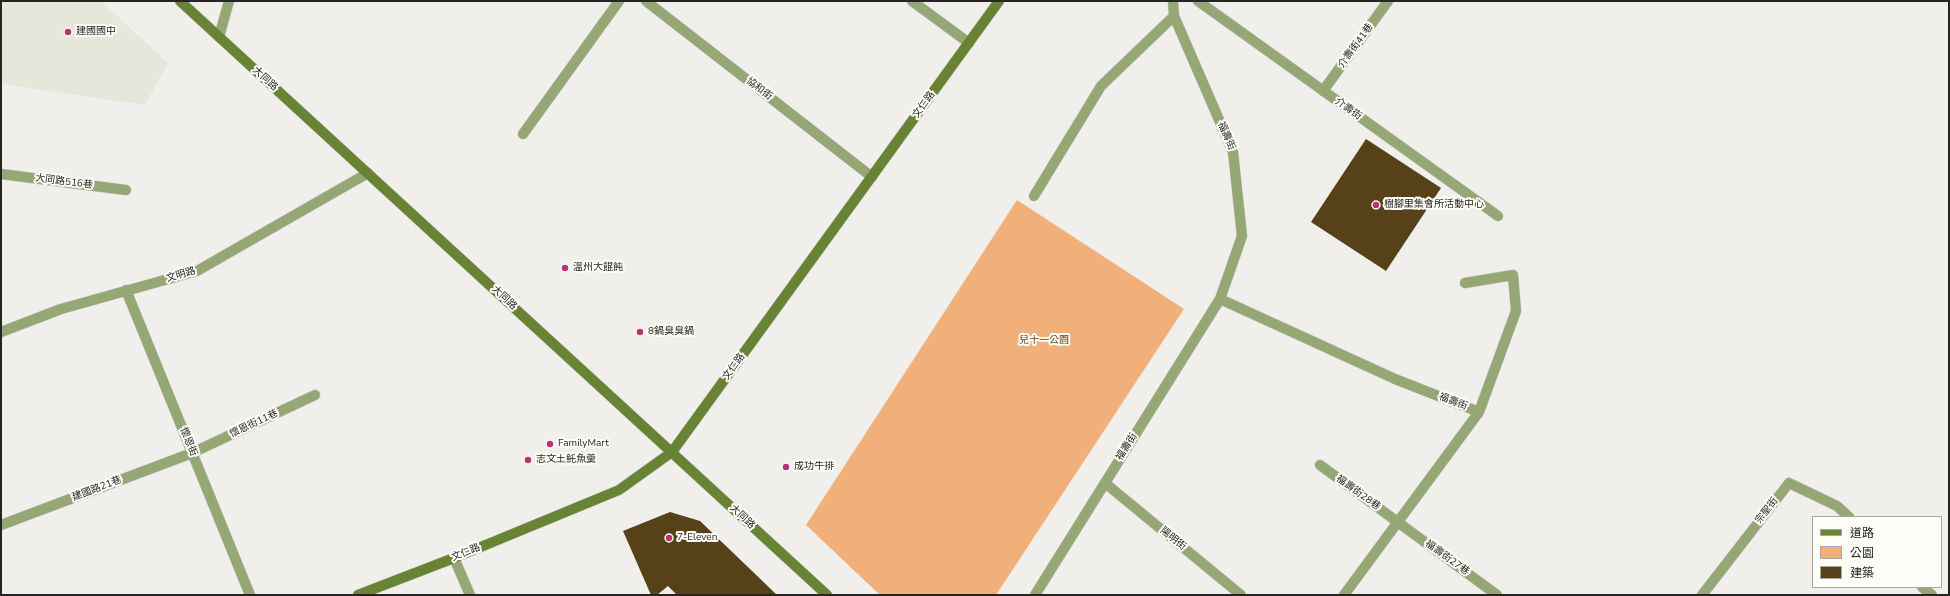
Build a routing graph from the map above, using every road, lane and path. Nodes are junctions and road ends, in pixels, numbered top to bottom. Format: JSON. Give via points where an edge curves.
{"nodes":[{"id":1,"x":180,"y":1,"type":"edge"},
{"id":2,"x":229,"y":1,"type":"edge"},
{"id":3,"x":619,"y":1,"type":"edge"},
{"id":4,"x":646,"y":1,"type":"edge"},
{"id":5,"x":912,"y":1,"type":"edge"},
{"id":6,"x":999,"y":1,"type":"edge"},
{"id":7,"x":1173,"y":1,"type":"edge"},
{"id":8,"x":1198,"y":1,"type":"edge"},
{"id":9,"x":1388,"y":1,"type":"edge"},
{"id":10,"x":1174,"y":16,"type":"junction"},
{"id":11,"x":219,"y":37,"type":"junction"},
{"id":12,"x":969,"y":43,"type":"junction"},
{"id":13,"x":1323,"y":91,"type":"junction"},
{"id":14,"x":523,"y":134,"type":"dead end"},
{"id":15,"x":368,"y":173,"type":"junction"},
{"id":16,"x":1,"y":174,"type":"edge"},
{"id":17,"x":872,"y":177,"type":"junction"},
{"id":18,"x":126,"y":190,"type":"dead end"},
{"id":19,"x":1034,"y":196,"type":"dead end"},
{"id":20,"x":1498,"y":216,"type":"dead end"},
{"id":21,"x":1465,"y":283,"type":"dead end"},
{"id":22,"x":126,"y":290,"type":"junction"},
{"id":23,"x":1220,"y":299,"type":"junction"},
{"id":24,"x":1,"y":332,"type":"edge"},
{"id":25,"x":315,"y":396,"type":"dead end"},
{"id":26,"x":1479,"y":412,"type":"junction"},
{"id":27,"x":672,"y":452,"type":"junction"},
{"id":28,"x":192,"y":453,"type":"junction"},
{"id":29,"x":1320,"y":465,"type":"dead end"},
{"id":30,"x":1105,"y":483,"type":"junction"},
{"id":31,"x":1849,"y":516,"type":"edge"},
{"id":32,"x":1397,"y":522,"type":"junction"},
{"id":33,"x":1,"y":525,"type":"edge"},
{"id":34,"x":454,"y":558,"type":"junction"},
{"id":35,"x":1923,"y":588,"type":"edge"},
{"id":36,"x":250,"y":595,"type":"edge"},
{"id":37,"x":358,"y":595,"type":"edge"},
{"id":38,"x":470,"y":595,"type":"edge"},
{"id":39,"x":827,"y":595,"type":"edge"},
{"id":40,"x":1035,"y":595,"type":"edge"},
{"id":41,"x":1241,"y":595,"type":"edge"},
{"id":42,"x":1344,"y":595,"type":"edge"},
{"id":43,"x":1497,"y":595,"type":"edge"},
{"id":44,"x":1702,"y":595,"type":"edge"},
{"id":45,"x":1932,"y":595,"type":"edge"}],
"edges":[{"from":1,"to":11,"type":"main road","name":"大同路"},
{"from":2,"to":11,"type":"street"},
{"from":3,"to":14,"type":"street"},
{"from":4,"to":17,"type":"street","name":"協和街"},
{"from":5,"to":12,"type":"street"},
{"from":6,"to":12,"type":"main road","name":"文仁路"},
{"from":7,"to":10,"type":"street","name":"福壽街"},
{"from":8,"to":13,"type":"street","name":"介壽街"},
{"from":9,"to":13,"type":"street","name":"介壽街41巷"},
{"from":10,"to":19,"type":"street","via":[[1101,86]]},
{"from":10,"to":23,"type":"street","name":"福壽街","via":[[1233,152],[1242,236]]},
{"from":11,"to":15,"type":"main road","name":"大同路"},
{"from":12,"to":17,"type":"main road","name":"文仁路"},
{"from":13,"to":20,"type":"street","name":"介壽街"},
{"from":15,"to":22,"type":"street","name":"文明路","via":[[197,271]]},
{"from":15,"to":27,"type":"main road","name":"大同路"},
{"from":16,"to":18,"type":"street","name":"大同路516巷"},
{"from":17,"to":27,"type":"main road","name":"文仁路"},
{"from":21,"to":26,"type":"street","via":[[1513,275],[1516,311]]},
{"from":22,"to":24,"type":"street","name":"文明路","via":[[61,308]]},
{"from":22,"to":28,"type":"street","name":"懷恩街"},
{"from":23,"to":26,"type":"street","name":"福壽街","via":[[1395,379]]},
{"from":23,"to":30,"type":"street","name":"福壽街"},
{"from":25,"to":28,"type":"street","name":"懷恩街11巷"},
{"from":26,"to":32,"type":"street","name":"福壽街"},
{"from":27,"to":34,"type":"main road","name":"文仁路","via":[[619,490]]},
{"from":27,"to":39,"type":"main road","name":"大同路"},
{"from":28,"to":33,"type":"street","name":"建國路21巷"},
{"from":28,"to":36,"type":"street","name":"懷恩街"},
{"from":29,"to":32,"type":"street","name":"福壽街28巷"},
{"from":30,"to":40,"type":"street","name":"福壽街"},
{"from":30,"to":41,"type":"street","name":"陽明街"},
{"from":31,"to":44,"type":"street","name":"宗聖街","via":[[1837,506],[1789,483]]},
{"from":32,"to":42,"type":"street","name":"福壽街"},
{"from":32,"to":43,"type":"street","name":"福壽街27巷"},
{"from":34,"to":37,"type":"main road","name":"文仁路"},
{"from":34,"to":38,"type":"street"},
{"from":35,"to":45,"type":"street"}]}
